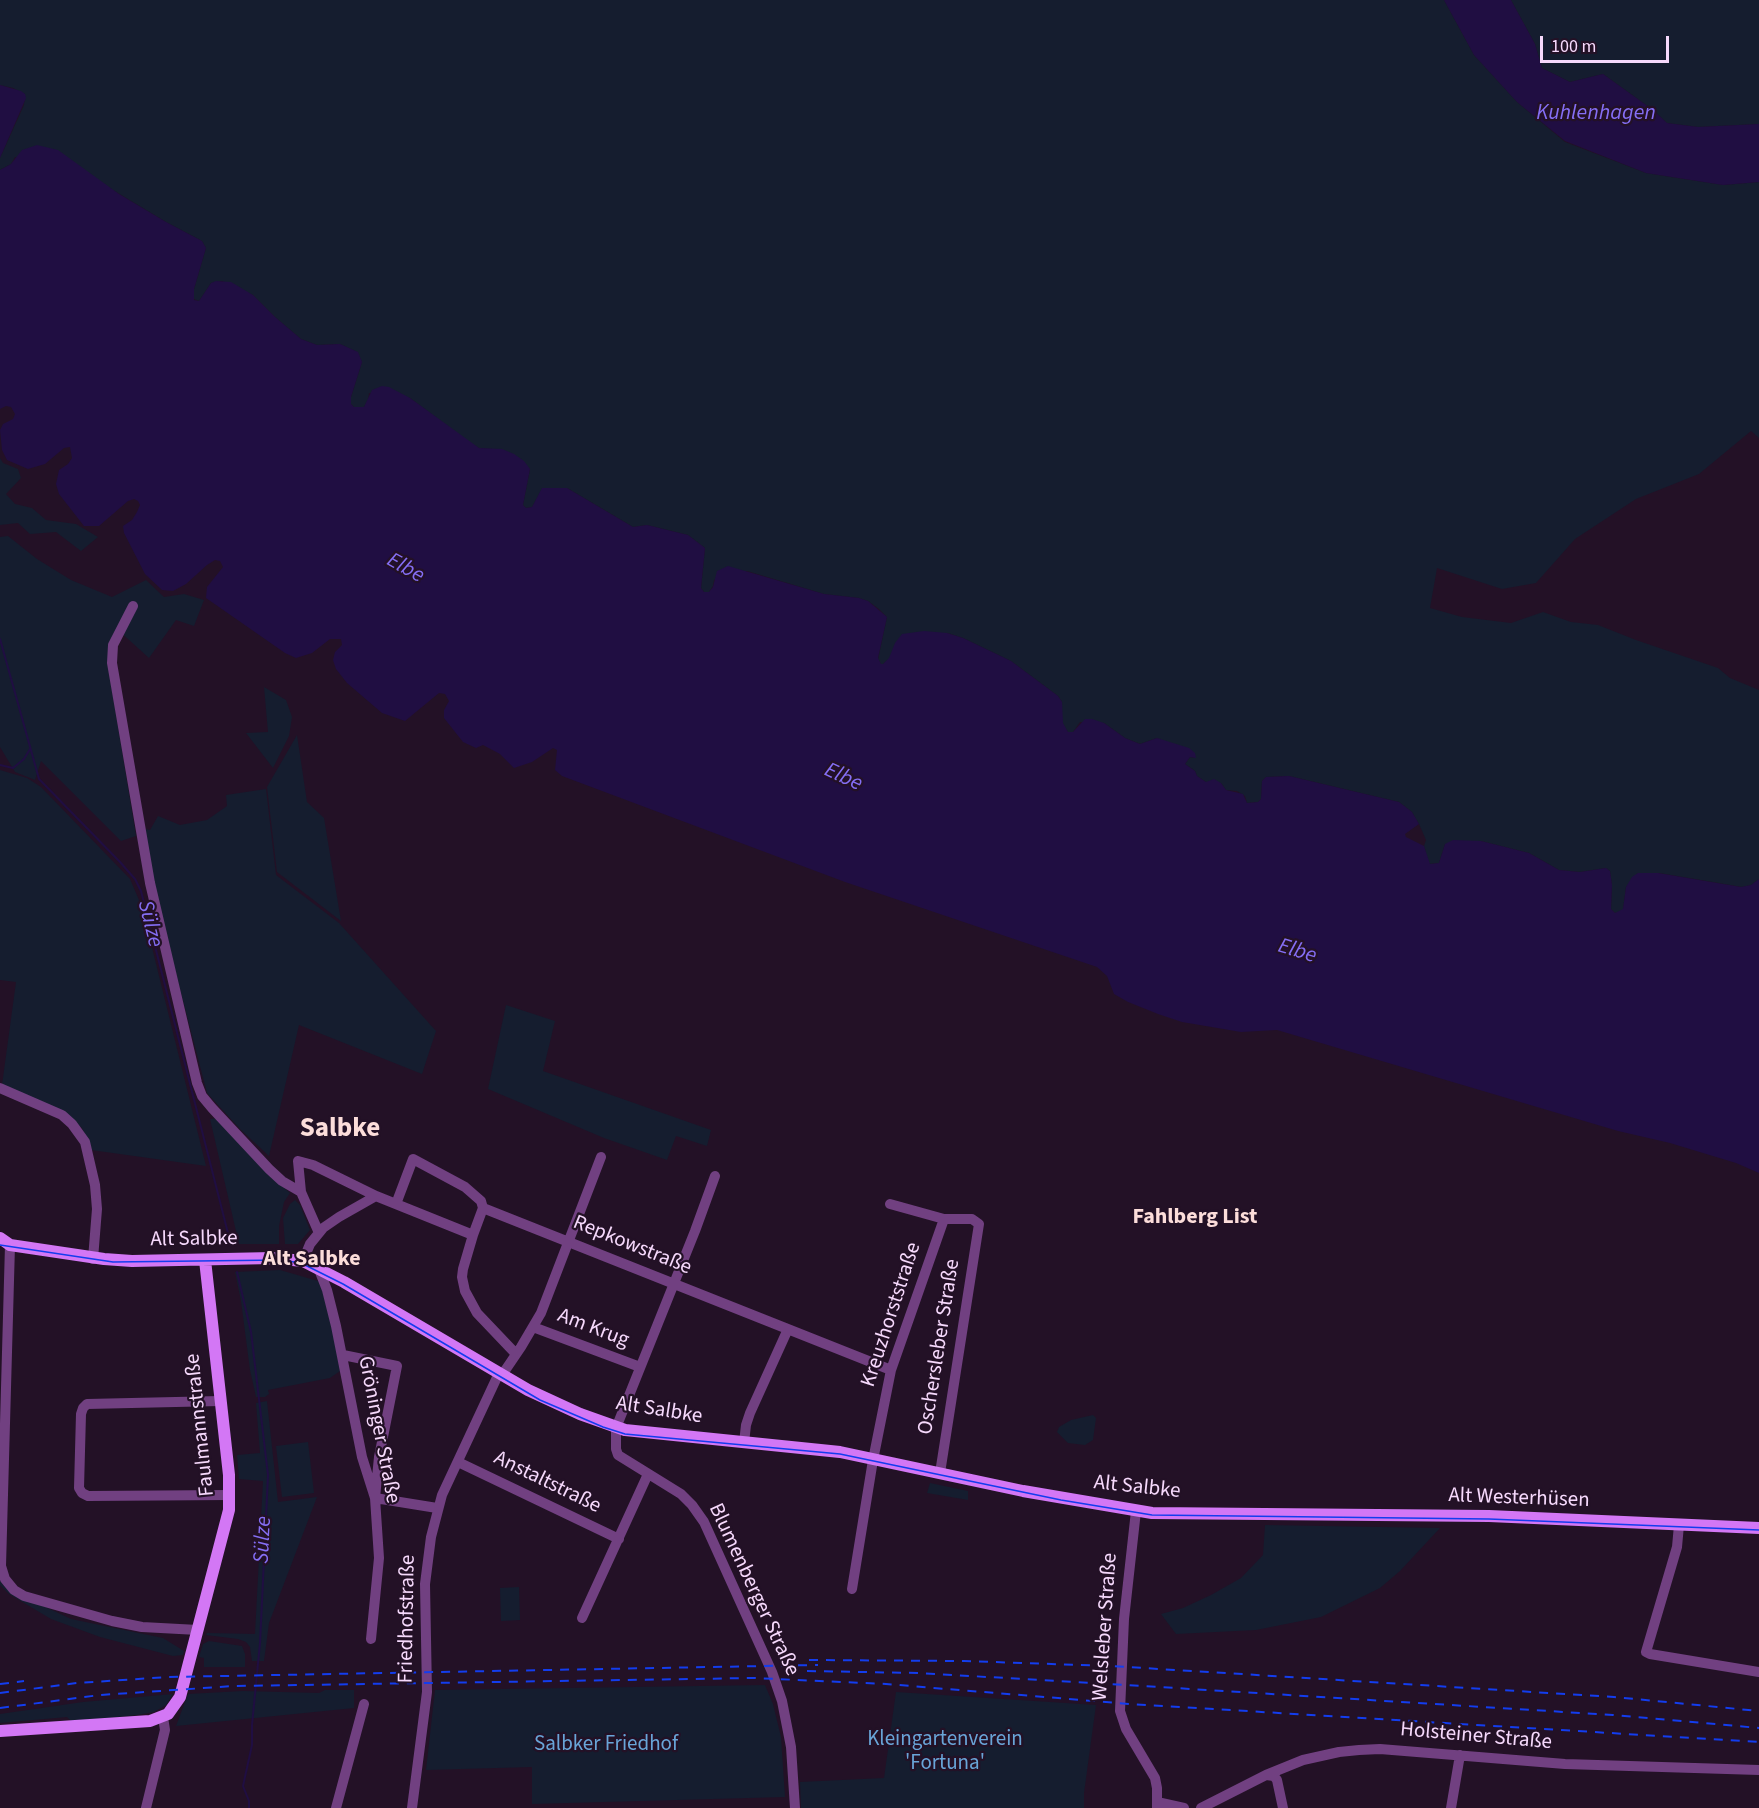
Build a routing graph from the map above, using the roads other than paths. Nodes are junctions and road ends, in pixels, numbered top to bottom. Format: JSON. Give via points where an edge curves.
{"nodes":[{"id":1,"x":133,"y":606,"type":"dead end"},
{"id":2,"x":0,"y":1088,"type":"edge"},
{"id":3,"x":601,"y":1157,"type":"dead end"},
{"id":4,"x":715,"y":1176,"type":"dead end"},
{"id":5,"x":300,"y":1192,"type":"junction"},
{"id":6,"x":376,"y":1196,"type":"junction"},
{"id":7,"x":396,"y":1204,"type":"junction"},
{"id":8,"x":890,"y":1204,"type":"dead end"},
{"id":9,"x":483,"y":1208,"type":"junction"},
{"id":10,"x":944,"y":1219,"type":"junction"},
{"id":11,"x":318,"y":1233,"type":"junction"},
{"id":12,"x":473,"y":1234,"type":"junction"},
{"id":13,"x":5,"y":1241,"type":"edge"},
{"id":14,"x":569,"y":1242,"type":"junction"},
{"id":15,"x":93,"y":1259,"type":"junction"},
{"id":16,"x":205,"y":1260,"type":"junction"},
{"id":17,"x":303,"y":1261,"type":"junction"},
{"id":18,"x":318,"y":1267,"type":"junction"},
{"id":19,"x":674,"y":1284,"type":"junction"},
{"id":20,"x":533,"y":1327,"type":"junction"},
{"id":21,"x":788,"y":1329,"type":"junction"},
{"id":22,"x":516,"y":1354,"type":"junction"},
{"id":23,"x":343,"y":1355,"type":"junction"},
{"id":24,"x":640,"y":1367,"type":"junction"},
{"id":25,"x":891,"y":1370,"type":"junction"},
{"id":26,"x":501,"y":1374,"type":"junction"},
{"id":27,"x":220,"y":1401,"type":"junction"},
{"id":28,"x":616,"y":1428,"type":"junction"},
{"id":29,"x":744,"y":1443,"type":"junction"},
{"id":30,"x":873,"y":1458,"type":"junction"},
{"id":31,"x":458,"y":1462,"type":"junction"},
{"id":32,"x":940,"y":1473,"type":"junction"},
{"id":33,"x":648,"y":1474,"type":"junction"},
{"id":34,"x":229,"y":1496,"type":"junction"},
{"id":35,"x":375,"y":1498,"type":"junction"},
{"id":36,"x":437,"y":1508,"type":"junction"},
{"id":37,"x":1136,"y":1511,"type":"junction"},
{"id":38,"x":1278,"y":1515,"type":"joint"},
{"id":39,"x":1679,"y":1525,"type":"junction"},
{"id":40,"x":1759,"y":1528,"type":"edge"},
{"id":41,"x":619,"y":1539,"type":"junction"},
{"id":42,"x":852,"y":1589,"type":"dead end"},
{"id":43,"x":582,"y":1618,"type":"dead end"},
{"id":44,"x":198,"y":1630,"type":"junction"},
{"id":45,"x":371,"y":1638,"type":"dead end"},
{"id":46,"x":1759,"y":1672,"type":"edge"},
{"id":47,"x":364,"y":1704,"type":"dead end"},
{"id":48,"x":163,"y":1718,"type":"junction"},
{"id":49,"x":0,"y":1731,"type":"edge"},
{"id":50,"x":1460,"y":1755,"type":"junction"},
{"id":51,"x":1759,"y":1770,"type":"edge"},
{"id":52,"x":1266,"y":1775,"type":"junction"},
{"id":53,"x":1157,"y":1805,"type":"edge"},
{"id":54,"x":146,"y":1808,"type":"edge"},
{"id":55,"x":336,"y":1808,"type":"edge"},
{"id":56,"x":412,"y":1808,"type":"edge"},
{"id":57,"x":795,"y":1808,"type":"edge"},
{"id":58,"x":1184,"y":1808,"type":"edge"},
{"id":59,"x":1201,"y":1808,"type":"edge"},
{"id":60,"x":1283,"y":1808,"type":"edge"},
{"id":61,"x":1451,"y":1808,"type":"edge"}],
"edges":[{"from":1,"to":5,"type":"street","via":[[113,645],[112,663],[150,882],[197,1083],[212,1108],[269,1169]]},
{"from":2,"to":15,"type":"street","via":[[59,1114],[85,1142],[97,1201]]},
{"from":3,"to":14,"type":"street","name":"Friedhofstraße"},
{"from":4,"to":19,"type":"street"},
{"from":5,"to":6,"type":"street","via":[[298,1161]]},
{"from":5,"to":11,"type":"street"},
{"from":6,"to":7,"type":"street"},
{"from":6,"to":11,"type":"street"},
{"from":7,"to":9,"type":"street","name":"Repkowstraße","via":[[413,1159],[465,1187],[482,1202]]},
{"from":7,"to":12,"type":"street"},
{"from":8,"to":10,"type":"street"},
{"from":9,"to":12,"type":"street"},
{"from":9,"to":14,"type":"street","name":"Repkowstraße"},
{"from":10,"to":25,"type":"street","name":"Kreuzhorststraße"},
{"from":10,"to":32,"type":"street","name":"Oschersleber Straße","via":[[974,1220],[979,1227]]},
{"from":11,"to":17,"type":"street"},
{"from":12,"to":22,"type":"street","via":[[463,1269],[465,1291],[477,1313]]},
{"from":13,"to":15,"type":"main road","name":"Alt Salbke"},
{"from":13,"to":44,"type":"street","via":[[1,1565],[4,1578],[21,1594],[112,1621]]},
{"from":14,"to":19,"type":"street","name":"Repkowstraße"},
{"from":14,"to":20,"type":"street","name":"Friedhofstraße"},
{"from":15,"to":16,"type":"main road","name":"Alt Salbke"},
{"from":16,"to":17,"type":"main road","name":"Alt Salbke"},
{"from":16,"to":27,"type":"main road","name":"Faulmannstraße"},
{"from":17,"to":18,"type":"main road","name":"Alt Salbke"},
{"from":18,"to":23,"type":"street","name":"Gröninger Straße"},
{"from":18,"to":26,"type":"main road","name":"Alt Salbke"},
{"from":19,"to":21,"type":"street","name":"Repkowstraße"},
{"from":19,"to":24,"type":"street"},
{"from":20,"to":22,"type":"street","name":"Friedhofstraße"},
{"from":20,"to":24,"type":"street","name":"Am Krug"},
{"from":21,"to":25,"type":"street","name":"Repkowstraße"},
{"from":21,"to":29,"type":"street","via":[[750,1413]]},
{"from":22,"to":26,"type":"street","name":"Friedhofstraße"},
{"from":23,"to":35,"type":"street","name":"Gröninger Straße","via":[[362,1457]]},
{"from":23,"to":35,"type":"street","via":[[397,1366]]},
{"from":24,"to":28,"type":"street"},
{"from":25,"to":30,"type":"street","name":"Kreuzhorststraße"},
{"from":26,"to":28,"type":"main road","name":"Alt Salbke","via":[[547,1400]]},
{"from":26,"to":31,"type":"street","name":"Friedhofstraße"},
{"from":27,"to":34,"type":"main road","name":"Faulmannstraße"},
{"from":27,"to":34,"type":"street","via":[[86,1405],[81,1414],[79,1488],[88,1496]]},
{"from":28,"to":29,"type":"main road","name":"Alt Salbke"},
{"from":28,"to":33,"type":"street","name":"Blumenberger Straße","via":[[617,1454]]},
{"from":29,"to":30,"type":"main road","name":"Alt Salbke"},
{"from":30,"to":32,"type":"main road","name":"Alt Salbke"},
{"from":30,"to":42,"type":"street","name":"Kreuzhorststraße"},
{"from":31,"to":36,"type":"street","name":"Friedhofstraße"},
{"from":31,"to":41,"type":"street","name":"Anstaltstraße"},
{"from":32,"to":37,"type":"main road","name":"Alt Salbke"},
{"from":33,"to":41,"type":"street","name":"Anstaltstraße"},
{"from":33,"to":57,"type":"street","name":"Blumenberger Straße","via":[[681,1494],[702,1518],[769,1666],[787,1720]]},
{"from":34,"to":44,"type":"main road","name":"Faulmannstraße","via":[[226,1524]]},
{"from":35,"to":36,"type":"street"},
{"from":35,"to":45,"type":"street","name":"Gröninger Straße","via":[[379,1558]]},
{"from":36,"to":56,"type":"street","name":"Friedhofstraße","via":[[426,1567],[427,1692]]},
{"from":37,"to":38,"type":"main road","name":"Alt Salbke"},
{"from":37,"to":53,"type":"street","name":"Welsleber Straße","via":[[1124,1619],[1120,1711],[1126,1730],[1155,1778]]},
{"from":38,"to":39,"type":"main road","name":"Alt Westerhüsen","via":[[1478,1516]]},
{"from":39,"to":40,"type":"main road","name":"Alt Westerhüsen"},
{"from":39,"to":46,"type":"street","via":[[1677,1547],[1646,1652]]},
{"from":41,"to":43,"type":"street","name":"Anstaltstraße"},
{"from":44,"to":48,"type":"main road","name":"Faulmannstraße","via":[[182,1693]]},
{"from":47,"to":55,"type":"street"},
{"from":48,"to":49,"type":"main road"},
{"from":48,"to":54,"type":"street","via":[[165,1730]]},
{"from":50,"to":51,"type":"street","name":"Holsteiner Straße","via":[[1565,1764]]},
{"from":50,"to":52,"type":"street","name":"Holsteiner Straße","via":[[1380,1749],[1339,1752],[1302,1760]]},
{"from":50,"to":61,"type":"street"},
{"from":52,"to":59,"type":"street","name":"Holsteiner Straße"},
{"from":52,"to":60,"type":"street","via":[[1277,1780]]},
{"from":53,"to":58,"type":"street"}]}
